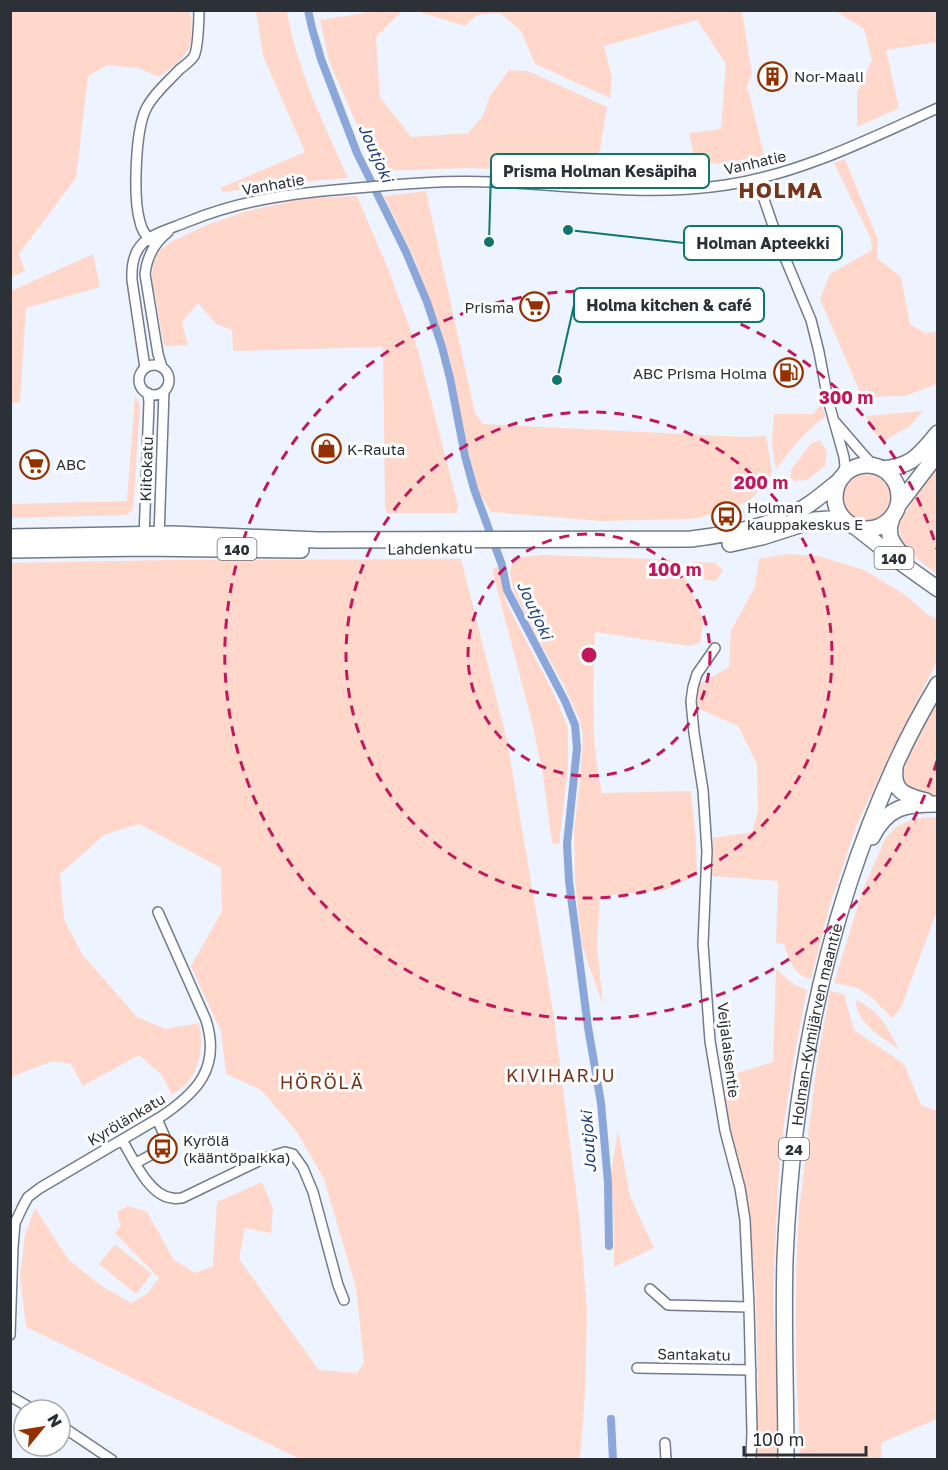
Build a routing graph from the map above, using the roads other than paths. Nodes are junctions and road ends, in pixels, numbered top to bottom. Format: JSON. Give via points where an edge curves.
{"nodes":[{"id":1,"x":199,"y":10,"type":"edge"},
{"id":2,"x":938,"y":108,"type":"edge"},
{"id":3,"x":757,"y":179,"type":"junction"},
{"id":4,"x":152,"y":242,"type":"junction"},
{"id":5,"x":162,"y":367,"type":"junction"},
{"id":6,"x":145,"y":368,"type":"junction"},
{"id":7,"x":164,"y":391,"type":"junction"},
{"id":8,"x":148,"y":393,"type":"junction"},
{"id":9,"x":834,"y":420,"type":"junction"},
{"id":10,"x":938,"y":433,"type":"edge"},
{"id":11,"x":938,"y":453,"type":"edge"},
{"id":12,"x":878,"y":467,"type":"junction"},
{"id":13,"x":841,"y":479,"type":"junction"},
{"id":14,"x":899,"y":504,"type":"junction"},
{"id":15,"x":892,"y":518,"type":"junction"},
{"id":16,"x":852,"y":525,"type":"junction"},
{"id":17,"x":10,"y":537,"type":"edge"},
{"id":18,"x":151,"y":541,"type":"junction"},
{"id":19,"x":510,"y":543,"type":"junction"},
{"id":20,"x":10,"y":550,"type":"edge"},
{"id":21,"x":935,"y":587,"type":"edge"},
{"id":22,"x":715,"y":648,"type":"dead end"},
{"id":23,"x":938,"y":684,"type":"edge"},
{"id":24,"x":897,"y":761,"type":"junction"},
{"id":25,"x":937,"y":804,"type":"edge"},
{"id":26,"x":850,"y":882,"type":"junction"},
{"id":27,"x":158,"y":912,"type":"dead end"},
{"id":28,"x":157,"y":1119,"type":"junction"},
{"id":29,"x":122,"y":1140,"type":"junction"},
{"id":30,"x":136,"y":1163,"type":"junction"},
{"id":31,"x":650,"y":1288,"type":"dead end"},
{"id":32,"x":344,"y":1300,"type":"dead end"},
{"id":33,"x":749,"y":1307,"type":"junction"},
{"id":34,"x":10,"y":1335,"type":"edge"},
{"id":35,"x":637,"y":1368,"type":"dead end"},
{"id":36,"x":751,"y":1370,"type":"junction"},
{"id":37,"x":786,"y":1421,"type":"junction"},
{"id":38,"x":72,"y":1433,"type":"edge"},
{"id":39,"x":665,"y":1443,"type":"dead end"},
{"id":40,"x":112,"y":1460,"type":"edge"},
{"id":41,"x":666,"y":1460,"type":"edge"},
{"id":42,"x":751,"y":1460,"type":"edge"},
{"id":43,"x":786,"y":1460,"type":"edge"},
{"id":44,"x":790,"y":1460,"type":"edge"}],
"edges":[{"from":1,"to":4,"type":"street","via":[[194,56],[154,95],[138,133],[138,209],[142,229]]},
{"from":2,"to":3,"type":"street","name":"Vanhatie","via":[[816,161]]},
{"from":3,"to":4,"type":"street","name":"Vanhatie","via":[[685,190],[452,181],[307,192],[210,213],[177,226]]},
{"from":3,"to":9,"type":"street","via":[[811,320]]},
{"from":4,"to":5,"type":"street","via":[[145,274]]},
{"from":4,"to":6,"type":"street","via":[[137,248],[131,270]]},
{"from":5,"to":6,"type":"street"},
{"from":5,"to":7,"type":"street","via":[[169,379]]},
{"from":6,"to":8,"type":"street","via":[[139,383]]},
{"from":7,"to":8,"type":"street"},
{"from":7,"to":18,"type":"street","name":"Kiitokatu"},
{"from":8,"to":18,"type":"street","name":"Kiitokatu"},
{"from":9,"to":12,"type":"street"},
{"from":9,"to":13,"type":"street","via":[[844,457]]},
{"from":10,"to":12,"type":"main road","number":"140","via":[[912,461],[896,468]]},
{"from":11,"to":14,"type":"main road"},
{"from":12,"to":13,"type":"main road","number":"140","via":[[862,465]]},
{"from":12,"to":14,"type":"main road","via":[[896,483]]},
{"from":13,"to":16,"type":"main road","via":[[836,504]]},
{"from":13,"to":19,"type":"main road","name":"Lahdenkatu","number":"140","via":[[788,516],[738,532],[691,539]]},
{"from":14,"to":15,"type":"main road"},
{"from":15,"to":16,"type":"main road","number":"140","via":[[878,528]]},
{"from":15,"to":21,"type":"main road","number":"140","via":[[892,542]]},
{"from":16,"to":19,"type":"main road","name":"Lahdenkatu","number":"140","via":[[815,520],[762,537],[698,548]]},
{"from":16,"to":21,"type":"main road","number":"140"},
{"from":17,"to":18,"type":"main road","name":"Lahdenkatu"},
{"from":18,"to":19,"type":"main road","name":"Lahdenkatu","number":"140","via":[[330,550]]},
{"from":18,"to":20,"type":"main road","name":"Lahdenkatu","number":"140"},
{"from":22,"to":33,"type":"street","name":"Veijalaisentie","via":[[697,674],[691,701],[707,851],[703,944],[711,1050],[742,1199]]},
{"from":23,"to":24,"type":"main road","name":"Holman–Kymijärven maantie","number":"24"},
{"from":24,"to":25,"type":"main road","via":[[894,780],[900,790]]},
{"from":24,"to":26,"type":"main road","name":"Holman–Kymijärven maantie","number":"24"},
{"from":25,"to":26,"type":"main road","via":[[900,807],[887,816],[874,832]]},
{"from":26,"to":37,"type":"main road","name":"Holman–Kymijärven maantie","number":"24","via":[[823,976],[801,1091],[786,1257]]},
{"from":27,"to":28,"type":"street","name":"Kyrölänkatu","via":[[206,1020],[211,1047],[203,1076],[188,1097]]},
{"from":28,"to":29,"type":"street","name":"Kyrölänkatu"},
{"from":28,"to":30,"type":"street","via":[[165,1137],[162,1149]]},
{"from":29,"to":30,"type":"street"},
{"from":29,"to":34,"type":"street","name":"Kyrölänkatu","via":[[40,1188],[22,1206],[14,1231]]},
{"from":30,"to":32,"type":"street","via":[[148,1184],[159,1193],[182,1198],[265,1158],[285,1152],[293,1154],[313,1192]]},
{"from":31,"to":33,"type":"street","via":[[668,1305]]},
{"from":33,"to":36,"type":"street","name":"Veijalaisentie"},
{"from":35,"to":36,"type":"street","name":"Santakatu"},
{"from":36,"to":42,"type":"street","name":"Veijalaisentie"},
{"from":37,"to":43,"type":"main road","name":"Holman–Kymijärven maantie","number":"24"},
{"from":37,"to":44,"type":"main road","name":"Holman–Kymijärven maantie","number":"24"},
{"from":38,"to":40,"type":"street"},
{"from":39,"to":41,"type":"street"}]}
